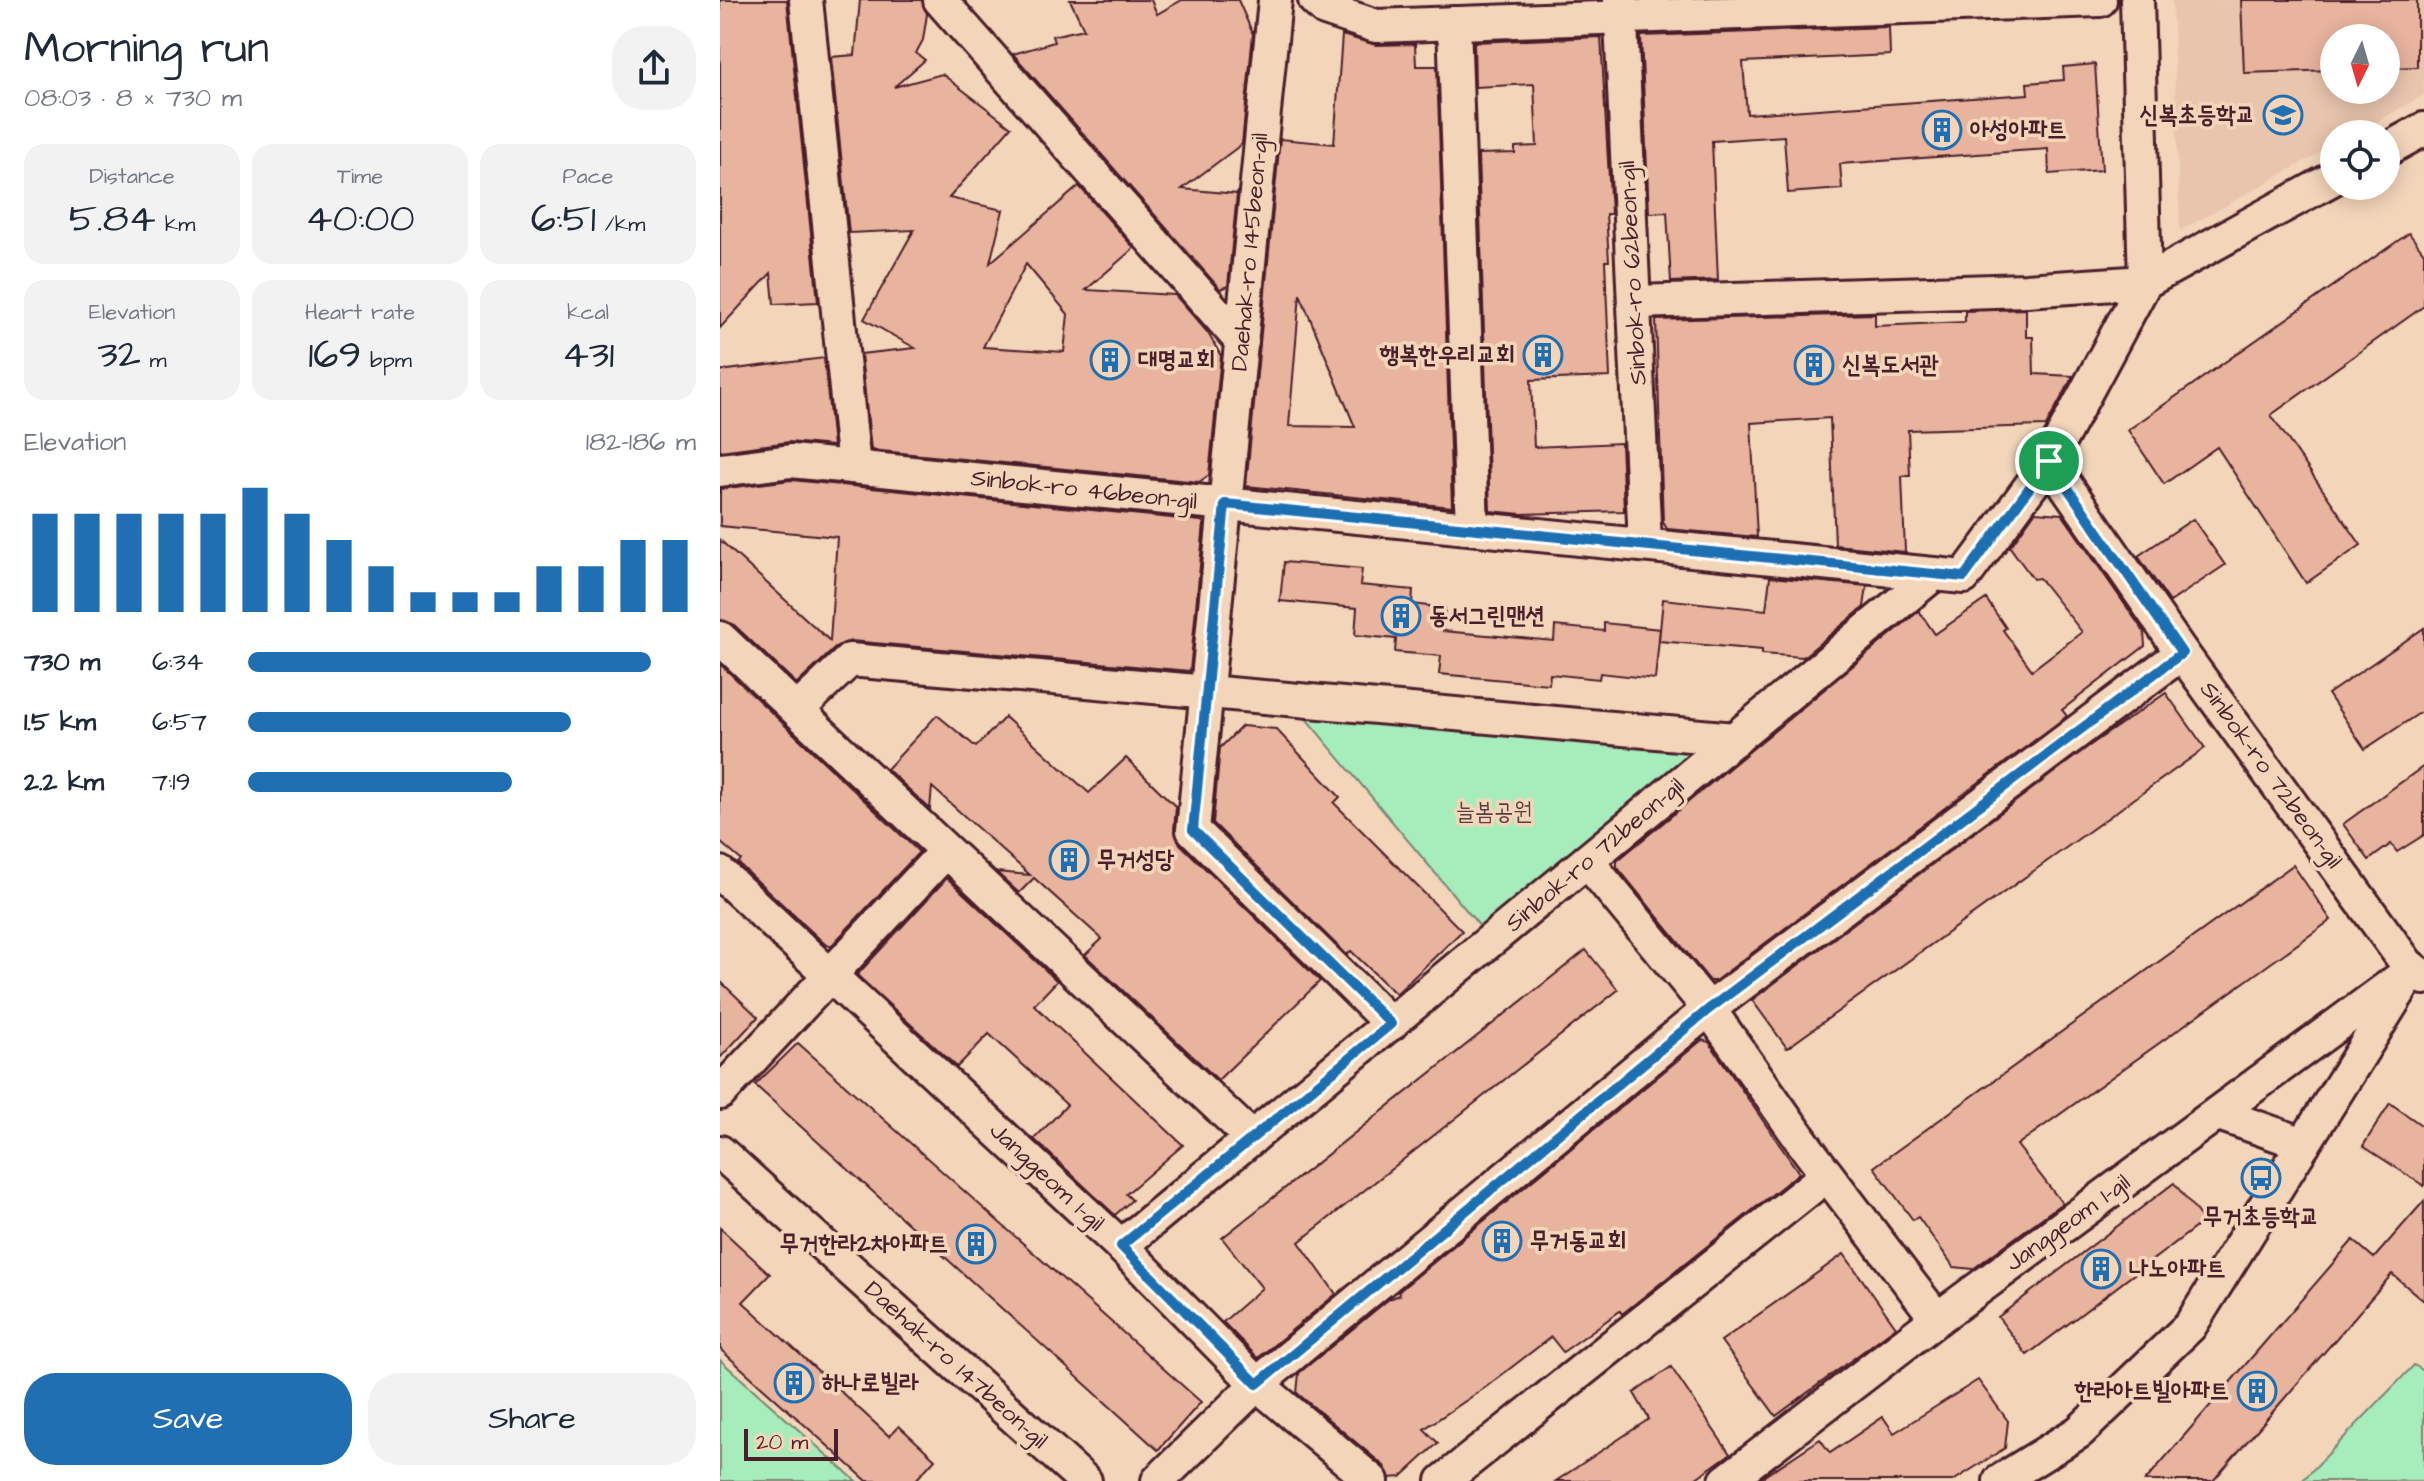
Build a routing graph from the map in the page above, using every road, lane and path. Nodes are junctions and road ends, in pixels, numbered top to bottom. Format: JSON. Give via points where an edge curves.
{"nodes":[{"id":1,"x":806,"y":0,"type":"edge"},
{"id":2,"x":940,"y":0,"type":"edge"},
{"id":3,"x":1275,"y":0,"type":"edge"},
{"id":4,"x":1315,"y":0,"type":"edge"},
{"id":5,"x":2100,"y":0,"type":"edge"},
{"id":6,"x":2137,"y":0,"type":"edge"},
{"id":7,"x":1621,"y":9,"type":"edge"},
{"id":8,"x":1454,"y":23,"type":"junction"},
{"id":9,"x":2424,"y":129,"type":"edge"},
{"id":10,"x":2400,"y":142,"type":"edge"},
{"id":11,"x":2320,"y":186,"type":"edge"},
{"id":12,"x":2145,"y":282,"type":"junction"},
{"id":13,"x":1635,"y":302,"type":"junction"},
{"id":14,"x":1242,"y":342,"type":"junction"},
{"id":15,"x":2049,"y":461,"type":"junction"},
{"id":16,"x":854,"y":467,"type":"junction"},
{"id":17,"x":720,"y":470,"type":"edge"},
{"id":18,"x":1225,"y":504,"type":"junction"},
{"id":19,"x":1472,"y":528,"type":"junction"},
{"id":20,"x":1645,"y":545,"type":"junction"},
{"id":21,"x":1934,"y":574,"type":"junction"},
{"id":22,"x":720,"y":638,"type":"edge"},
{"id":23,"x":2182,"y":653,"type":"junction"},
{"id":24,"x":1207,"y":692,"type":"junction"},
{"id":25,"x":797,"y":710,"type":"junction"},
{"id":26,"x":1735,"y":739,"type":"junction"},
{"id":27,"x":946,"y":851,"type":"junction"},
{"id":28,"x":1587,"y":861,"type":"junction"},
{"id":29,"x":720,"y":873,"type":"edge"},
{"id":30,"x":2420,"y":967,"type":"edge"},
{"id":31,"x":829,"y":975,"type":"junction"},
{"id":32,"x":1709,"y":1009,"type":"junction"},
{"id":33,"x":1391,"y":1024,"type":"junction"},
{"id":34,"x":720,"y":1093,"type":"edge"},
{"id":35,"x":2219,"y":1114,"type":"junction"},
{"id":36,"x":1252,"y":1138,"type":"junction"},
{"id":37,"x":2304,"y":1144,"type":"junction"},
{"id":38,"x":720,"y":1152,"type":"edge"},
{"id":39,"x":1827,"y":1175,"type":"junction"},
{"id":40,"x":1121,"y":1246,"type":"junction"},
{"id":41,"x":1937,"y":1319,"type":"junction"},
{"id":42,"x":1257,"y":1384,"type":"junction"},
{"id":43,"x":1085,"y":1481,"type":"edge"},
{"id":44,"x":1158,"y":1481,"type":"edge"},
{"id":45,"x":1372,"y":1481,"type":"edge"},
{"id":46,"x":1443,"y":1481,"type":"edge"},
{"id":47,"x":1726,"y":1481,"type":"edge"},
{"id":48,"x":2000,"y":1481,"type":"edge"}],
"edges":[{"from":1,"to":16,"type":"street"},
{"from":2,"to":14,"type":"street"},
{"from":3,"to":14,"type":"street","name":"Daehak-ro 145beon-gil"},
{"from":4,"to":8,"type":"street","via":[[1325,9],[1376,26]]},
{"from":5,"to":7,"type":"street"},
{"from":6,"to":12,"type":"street"},
{"from":7,"to":8,"type":"street"},
{"from":7,"to":13,"type":"street","name":"Sinbok-ro 62beon-gil"},
{"from":8,"to":19,"type":"street"},
{"from":9,"to":10,"type":"street"},
{"from":11,"to":12,"type":"street"},
{"from":12,"to":13,"type":"street"},
{"from":12,"to":15,"type":"street"},
{"from":13,"to":20,"type":"street","name":"Sinbok-ro 62beon-gil"},
{"from":14,"to":18,"type":"street","name":"Daehak-ro 145beon-gil"},
{"from":15,"to":21,"type":"street","via":[[1964,577]]},
{"from":15,"to":23,"type":"street","name":"Sinbok-ro 72beon-gil"},
{"from":16,"to":17,"type":"street","name":"Sinbok-ro 46beon-gil","via":[[791,461]]},
{"from":16,"to":18,"type":"street","name":"Sinbok-ro 46beon-gil"},
{"from":18,"to":19,"type":"street","name":"Sinbok-ro 46beon-gil"},
{"from":18,"to":24,"type":"street","name":"Daehak-ro 145beon-gil"},
{"from":19,"to":20,"type":"street","name":"Sinbok-ro 46beon-gil"},
{"from":20,"to":21,"type":"street","name":"Sinbok-ro 46beon-gil"},
{"from":21,"to":26,"type":"street","name":"Sinbok-ro 72beon-gil"},
{"from":22,"to":25,"type":"street"},
{"from":23,"to":30,"type":"street","name":"Sinbok-ro 72beon-gil","via":[[2407,964]]},
{"from":23,"to":32,"type":"street"},
{"from":24,"to":25,"type":"street","via":[[850,660]]},
{"from":24,"to":26,"type":"street"},
{"from":24,"to":33,"type":"street","name":"Daehak-ro 145beon-gil","via":[[1193,830]]},
{"from":25,"to":27,"type":"street"},
{"from":26,"to":28,"type":"street","name":"Sinbok-ro 72beon-gil"},
{"from":27,"to":31,"type":"street"},
{"from":27,"to":36,"type":"street"},
{"from":28,"to":32,"type":"street"},
{"from":28,"to":33,"type":"street","name":"Sinbok-ro 72beon-gil"},
{"from":29,"to":31,"type":"street","name":"Janggeom 1-gil"},
{"from":30,"to":35,"type":"street","name":"Janggeom 1-gil"},
{"from":30,"to":37,"type":"street"},
{"from":31,"to":34,"type":"street"},
{"from":31,"to":40,"type":"street","name":"Janggeom 1-gil"},
{"from":32,"to":39,"type":"street"},
{"from":32,"to":42,"type":"street"},
{"from":33,"to":36,"type":"street","name":"Sinbok-ro 72beon-gil"},
{"from":35,"to":37,"type":"street"},
{"from":35,"to":41,"type":"street","name":"Janggeom 1-gil"},
{"from":36,"to":40,"type":"street","name":"Sinbok-ro 72beon-gil"},
{"from":37,"to":48,"type":"street","via":[[2190,1326],[2079,1432]]},
{"from":38,"to":43,"type":"street","name":"Daehak-ro 147beon-gil"},
{"from":39,"to":41,"type":"street"},
{"from":39,"to":46,"type":"street"},
{"from":40,"to":42,"type":"street","name":"Janggeom 1-gil"},
{"from":41,"to":47,"type":"street","name":"Janggeom 1-gil"},
{"from":42,"to":44,"type":"street"},
{"from":42,"to":45,"type":"street","name":"Janggeom 1-gil"}]}
